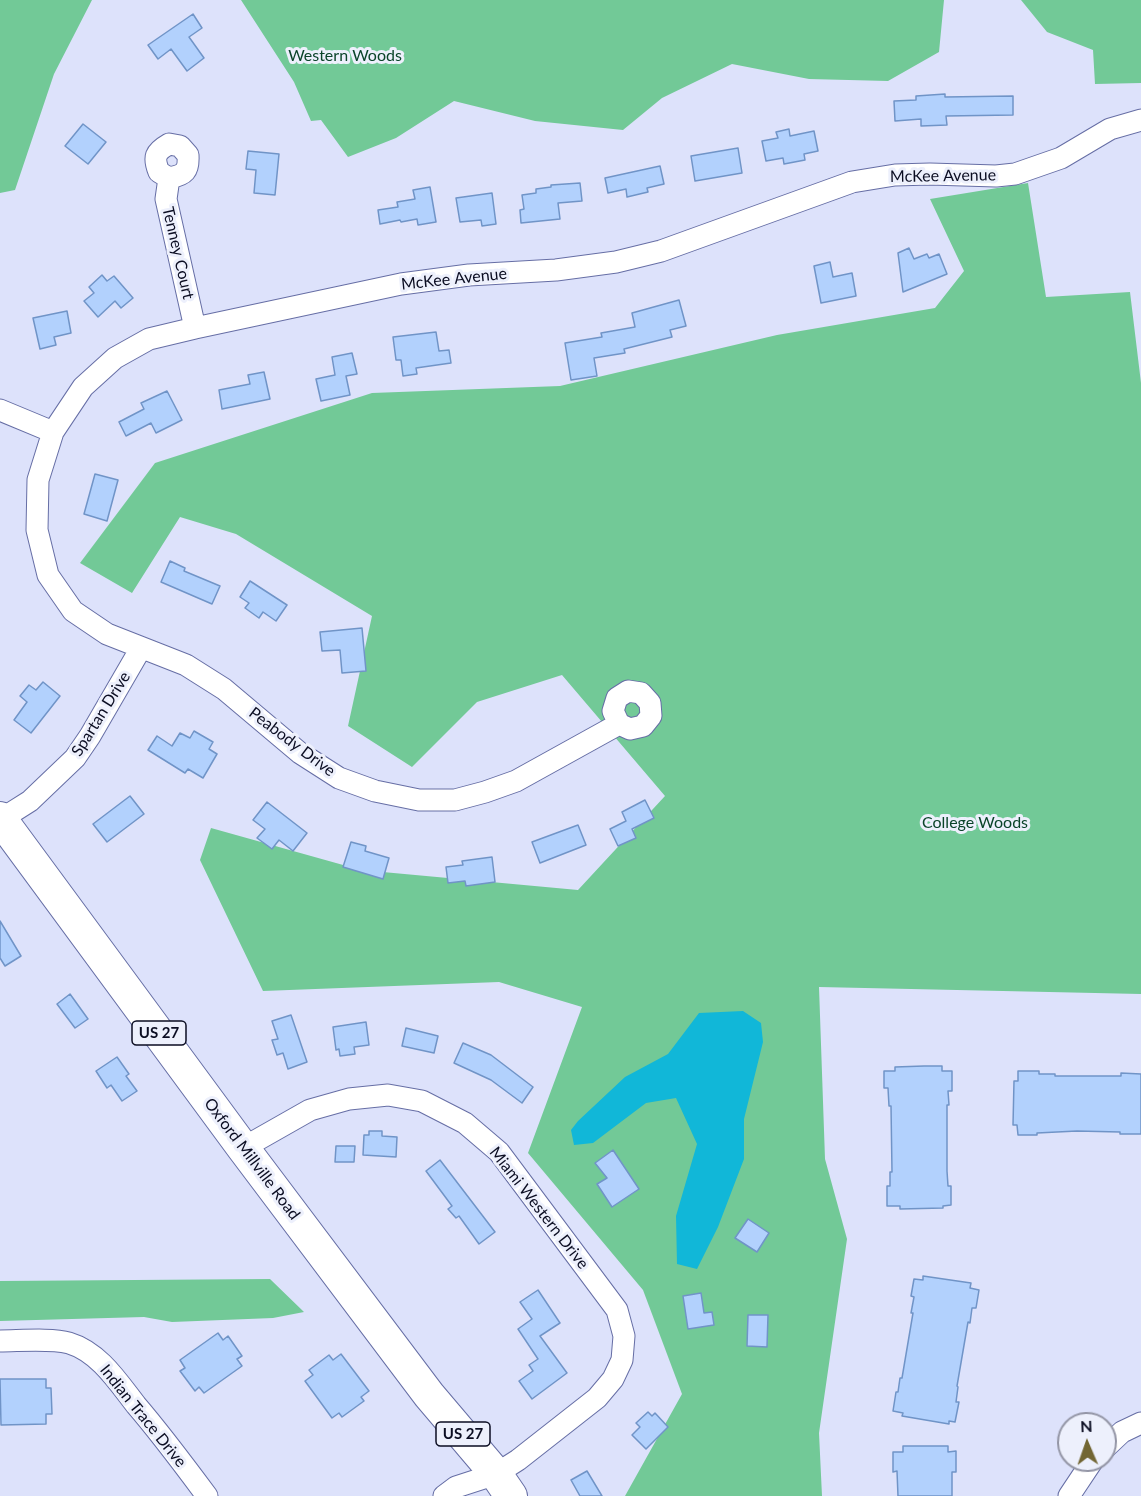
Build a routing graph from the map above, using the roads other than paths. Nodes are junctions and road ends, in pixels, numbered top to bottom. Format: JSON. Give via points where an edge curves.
{"nodes":[{"id":1,"x":1141,"y":120,"type":"edge"},
{"id":2,"x":170,"y":178,"type":"dead end"},
{"id":3,"x":195,"y":328,"type":"junction"},
{"id":4,"x":0,"y":410,"type":"edge"},
{"id":5,"x":53,"y":432,"type":"junction"},
{"id":6,"x":141,"y":648,"type":"junction"},
{"id":7,"x":619,"y":724,"type":"dead end"},
{"id":8,"x":0,"y":819,"type":"edge"},
{"id":9,"x":243,"y":1148,"type":"junction"},
{"id":10,"x":0,"y":1341,"type":"edge"},
{"id":11,"x":1141,"y":1423,"type":"edge"},
{"id":12,"x":1117,"y":1437,"type":"edge"},
{"id":13,"x":1085,"y":1472,"type":"edge"},
{"id":14,"x":497,"y":1489,"type":"edge"},
{"id":15,"x":207,"y":1496,"type":"edge"},
{"id":16,"x":444,"y":1496,"type":"edge"},
{"id":17,"x":1069,"y":1496,"type":"edge"}],
"edges":[{"from":1,"to":3,"type":"street","name":"McKee Avenue","via":[[1110,129],[1061,158],[1015,174],[896,175],[852,182],[661,251],[616,262],[401,284]]},
{"from":2,"to":3,"type":"street","name":"Tenney Court","via":[[166,199]]},
{"from":3,"to":5,"type":"street","name":"McKee Avenue","via":[[149,339],[115,358],[83,387]]},
{"from":4,"to":5,"type":"street"},
{"from":5,"to":6,"type":"street","name":"McKee Avenue","via":[[38,480],[37,530],[48,575],[73,610],[107,633]]},
{"from":6,"to":7,"type":"street","name":"Peabody Drive","via":[[186,665],[224,689],[300,753],[339,778],[419,800],[455,800],[516,781]]},
{"from":6,"to":8,"type":"street","name":"Spartan Drive","via":[[75,758],[30,801]]},
{"from":8,"to":9,"type":"highway","name":"Oxford Millville Road","number":"US 27"},
{"from":9,"to":14,"type":"highway","name":"Oxford Millville Road","number":"US 27"},
{"from":9,"to":14,"type":"street","name":"Miami Western Drive","via":[[310,1110],[349,1098],[388,1095],[422,1101],[465,1123],[500,1152],[616,1310],[624,1336],[622,1360],[613,1379],[597,1398],[518,1460]]},
{"from":10,"to":15,"type":"street","name":"Indian Trace Drive","via":[[69,1343],[87,1352],[105,1366]]},
{"from":11,"to":12,"type":"street"},
{"from":13,"to":17,"type":"street"},
{"from":14,"to":16,"type":"street","name":"Miami Western Drive","via":[[456,1487]]}]}
